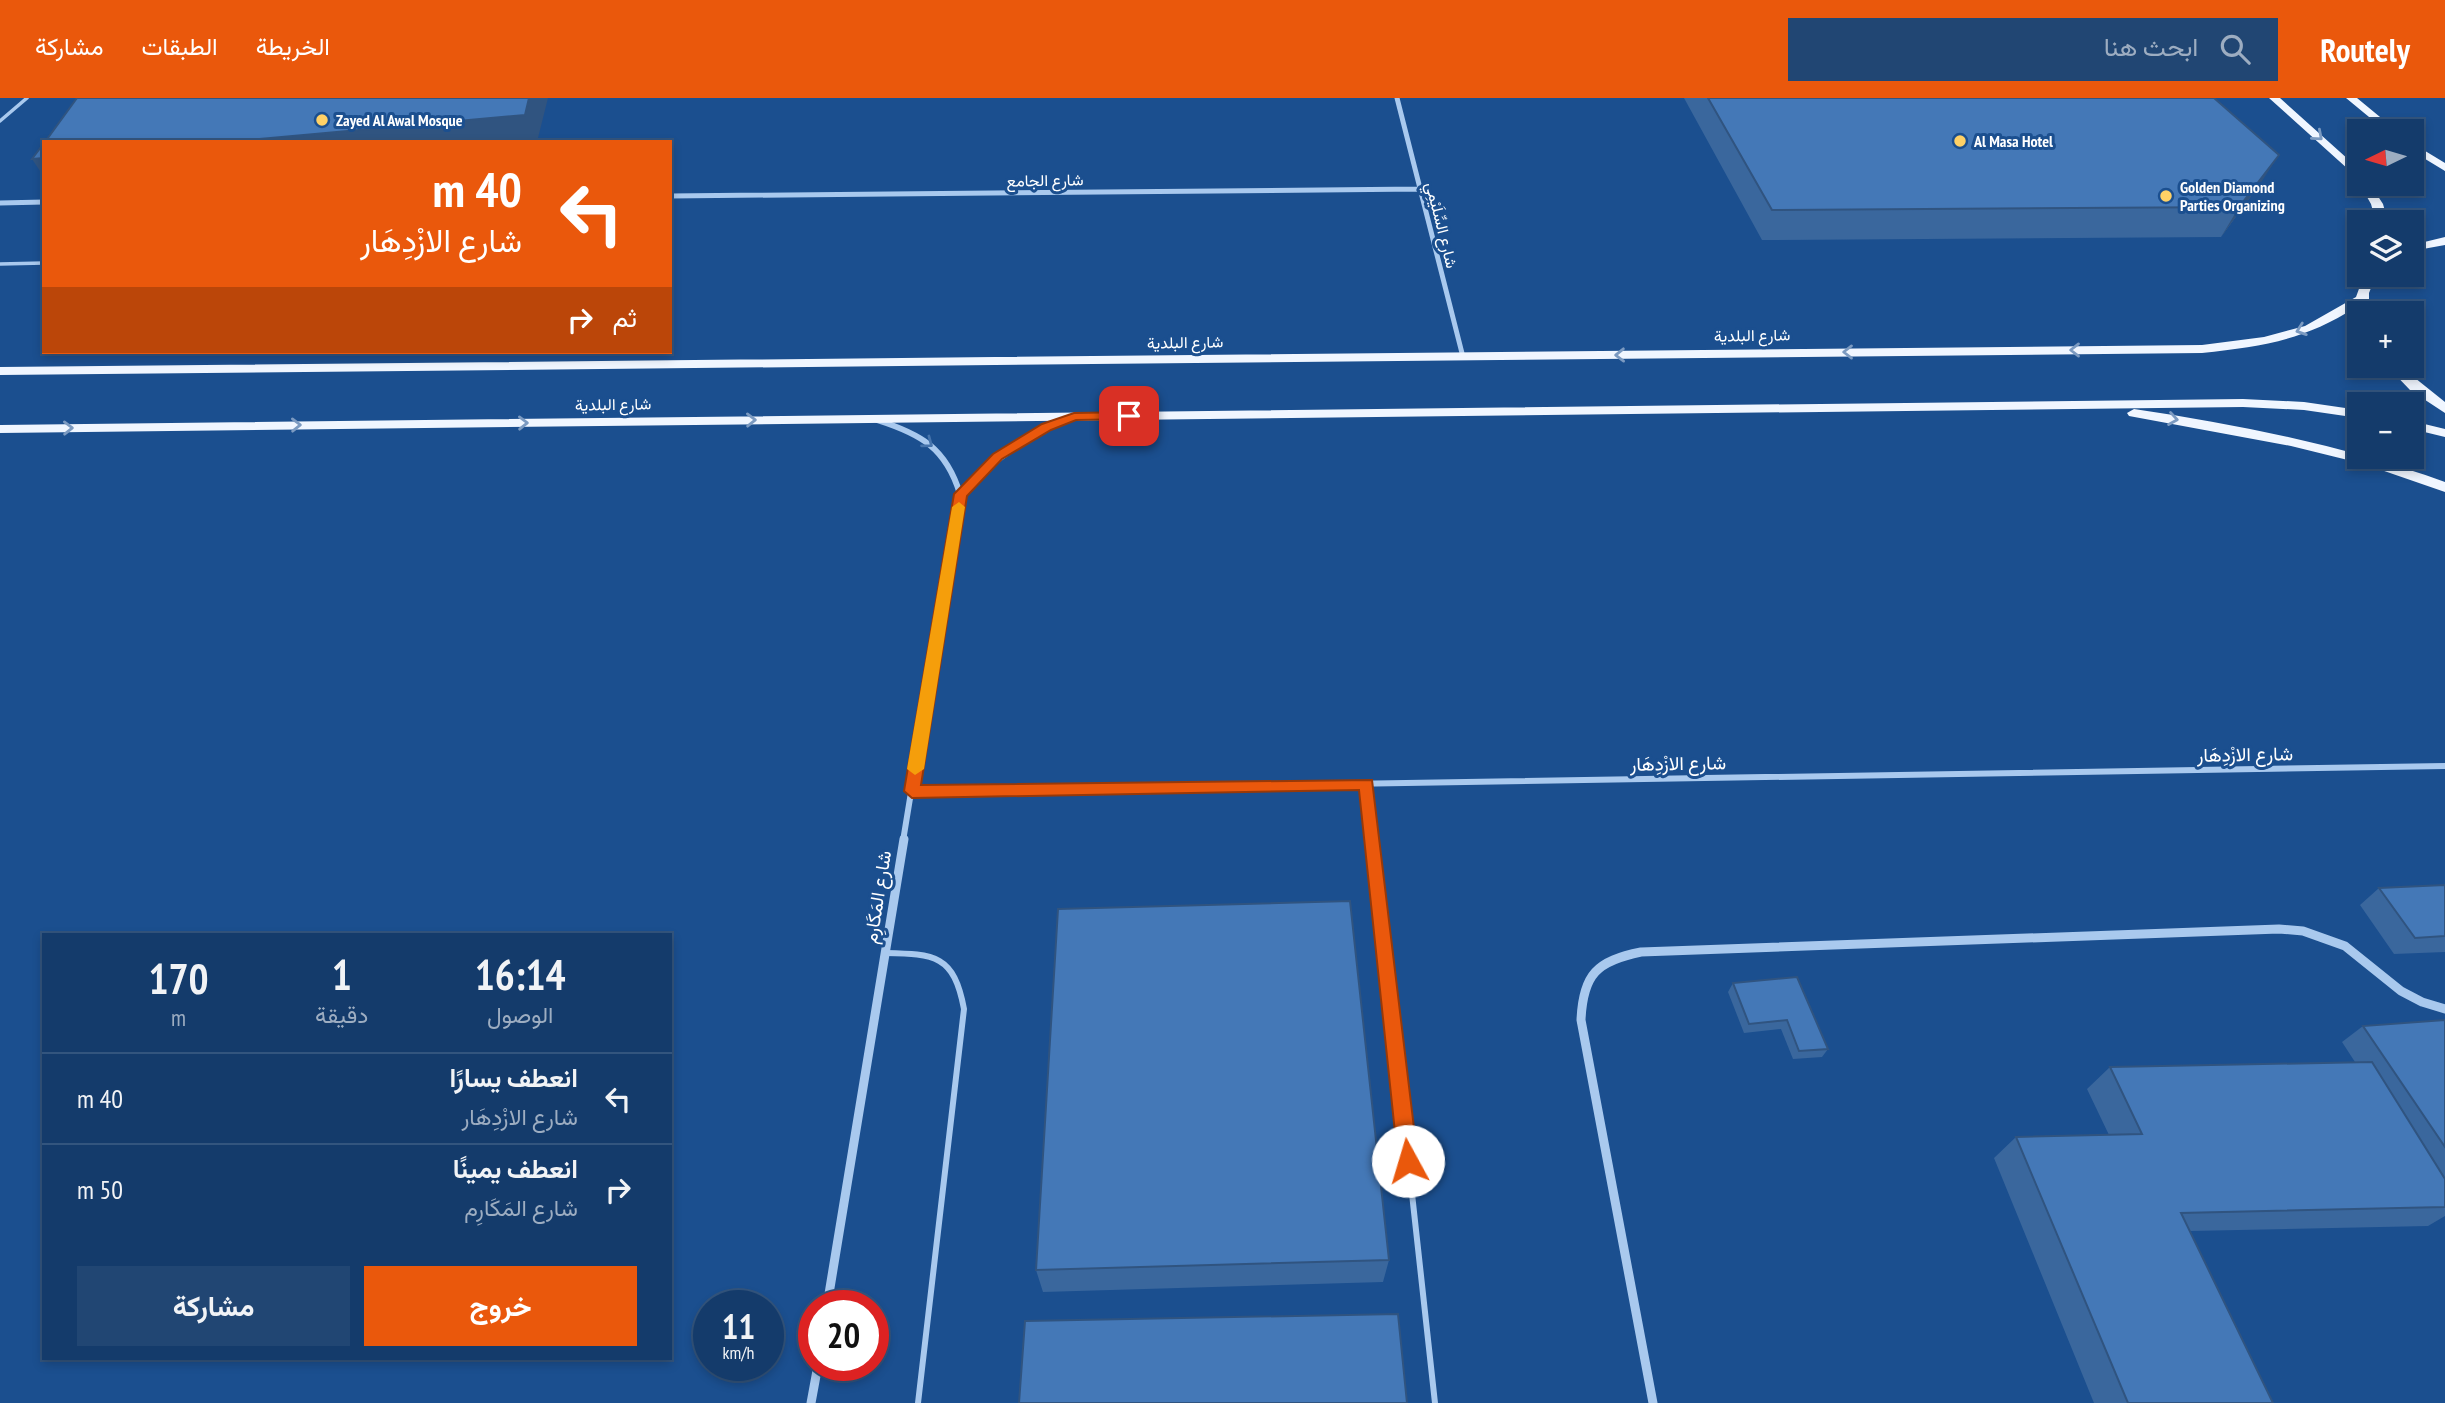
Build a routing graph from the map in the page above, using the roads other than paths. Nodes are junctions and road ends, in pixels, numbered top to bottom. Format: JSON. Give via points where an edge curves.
{"nodes":[{"id":1,"x":27,"y":98,"type":"edge"},
{"id":2,"x":1397,"y":98,"type":"edge"},
{"id":3,"x":2274,"y":98,"type":"edge"},
{"id":4,"x":2351,"y":98,"type":"edge"},
{"id":5,"x":2377,"y":119,"type":"edge"},
{"id":6,"x":0,"y":121,"type":"edge"},
{"id":7,"x":2424,"y":154,"type":"edge"},
{"id":8,"x":2347,"y":163,"type":"edge"},
{"id":9,"x":2445,"y":168,"type":"edge"},
{"id":10,"x":1420,"y":189,"type":"junction"},
{"id":11,"x":672,"y":196,"type":"edge"},
{"id":12,"x":0,"y":202,"type":"edge"},
{"id":13,"x":42,"y":202,"type":"edge"},
{"id":14,"x":2445,"y":241,"type":"edge"},
{"id":15,"x":2424,"y":245,"type":"edge"},
{"id":16,"x":42,"y":263,"type":"edge"},
{"id":17,"x":0,"y":264,"type":"edge"},
{"id":18,"x":2364,"y":287,"type":"edge"},
{"id":19,"x":2361,"y":299,"type":"joint"},
{"id":20,"x":1463,"y":357,"type":"junction"},
{"id":21,"x":0,"y":371,"type":"edge"},
{"id":22,"x":2406,"y":378,"type":"edge"},
{"id":23,"x":2082,"y":405,"type":"junction"},
{"id":24,"x":2445,"y":409,"type":"edge"},
{"id":25,"x":2347,"y":412,"type":"edge"},
{"id":26,"x":1074,"y":416,"type":"junction"},
{"id":27,"x":872,"y":419,"type":"junction"},
{"id":28,"x":2424,"y":428,"type":"edge"},
{"id":29,"x":0,"y":429,"type":"edge"},
{"id":30,"x":2445,"y":433,"type":"edge"},
{"id":31,"x":2445,"y":487,"type":"edge"},
{"id":32,"x":960,"y":494,"type":"junction"},
{"id":33,"x":2445,"y":766,"type":"edge"},
{"id":34,"x":1367,"y":784,"type":"junction"},
{"id":35,"x":912,"y":791,"type":"junction"},
{"id":36,"x":885,"y":953,"type":"junction"},
{"id":37,"x":2445,"y":1009,"type":"edge"},
{"id":38,"x":830,"y":1290,"type":"edge"},
{"id":39,"x":815,"y":1381,"type":"edge"},
{"id":40,"x":811,"y":1403,"type":"edge"},
{"id":41,"x":918,"y":1403,"type":"edge"},
{"id":42,"x":1435,"y":1403,"type":"edge"},
{"id":43,"x":1653,"y":1403,"type":"edge"}],
"edges":[{"from":1,"to":6,"type":"lane"},
{"from":2,"to":10,"type":"street","name":"شارع السِّلَيْمِي"},
{"from":3,"to":8,"type":"main road","one_way":true},
{"from":4,"to":5,"type":"main road"},
{"from":7,"to":9,"type":"main road"},
{"from":10,"to":11,"type":"street","name":"شارع الجامع"},
{"from":10,"to":20,"type":"street","name":"شارع السِّلَيْمِي"},
{"from":12,"to":13,"type":"street"},
{"from":14,"to":15,"type":"main road"},
{"from":16,"to":17,"type":"lane"},
{"from":18,"to":19,"type":"main road"},
{"from":19,"to":20,"type":"main road","name":"شارع البلدية","one_way":true,"via":[[2322,323],[2290,334],[2202,349]]},
{"from":20,"to":21,"type":"main road","name":"شارع البلدية"},
{"from":22,"to":24,"type":"main road"},
{"from":23,"to":25,"type":"main road","name":"شارع البلدية","via":[[2243,403]]},
{"from":23,"to":26,"type":"main road","name":"شارع البلدية"},
{"from":23,"to":31,"type":"main road","one_way":true,"via":[[2305,443]]},
{"from":26,"to":27,"type":"main road","name":"شارع البلدية"},
{"from":26,"to":32,"type":"street","via":[[997,456]]},
{"from":29,"to":27,"type":"main road","name":"شارع البلدية","one_way":true},
{"from":27,"to":32,"type":"street","one_way":true,"via":[[899,427],[942,454],[955,473]]},
{"from":28,"to":30,"type":"main road"},
{"from":32,"to":35,"type":"street","name":"شارع المَكَارِم"},
{"from":33,"to":34,"type":"street","name":"شارع الازْدِهَار"},
{"from":34,"to":35,"type":"street","name":"شارع الازْدِهَار"},
{"from":34,"to":42,"type":"lane"},
{"from":35,"to":36,"type":"street","name":"شارع المَكَارِم"},
{"from":36,"to":38,"type":"street","name":"شارع المَكَارِم"},
{"from":36,"to":41,"type":"lane","via":[[939,958],[954,970],[964,1009]]},
{"from":37,"to":43,"type":"street","via":[[2401,991],[2345,946],[2303,931],[2279,929],[1619,955],[1587,979],[1581,1020]]},
{"from":39,"to":40,"type":"street"}]}
